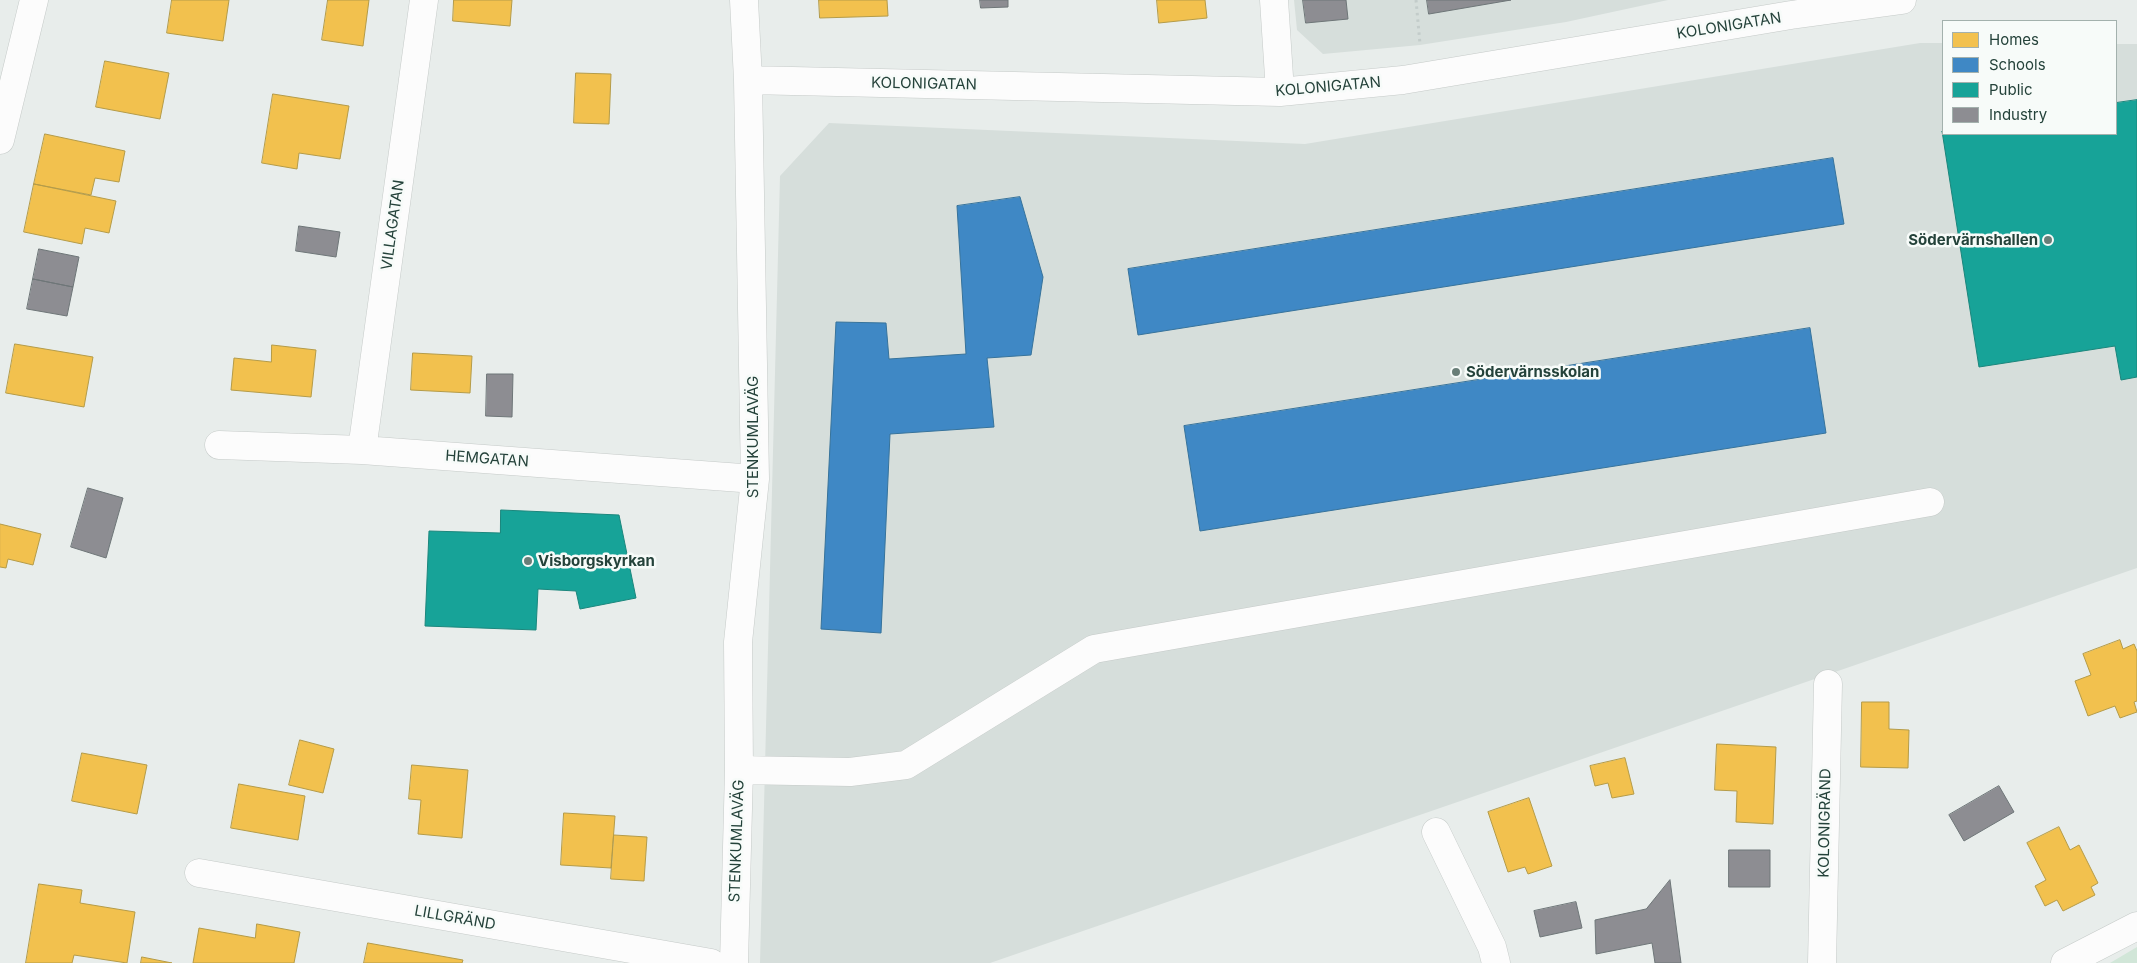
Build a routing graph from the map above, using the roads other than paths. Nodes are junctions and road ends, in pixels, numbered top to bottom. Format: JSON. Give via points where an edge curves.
{"nodes":[{"id":1,"x":34,"y":0,"type":"edge"},
{"id":2,"x":424,"y":0,"type":"edge"},
{"id":3,"x":744,"y":0,"type":"edge"},
{"id":4,"x":1274,"y":0,"type":"edge"},
{"id":5,"x":1900,"y":0,"type":"edge"},
{"id":6,"x":748,"y":80,"type":"junction"},
{"id":7,"x":1280,"y":92,"type":"junction"},
{"id":8,"x":0,"y":140,"type":"edge"},
{"id":9,"x":219,"y":445,"type":"dead end"},
{"id":10,"x":362,"y":450,"type":"junction"},
{"id":11,"x":756,"y":479,"type":"junction"},
{"id":12,"x":1930,"y":502,"type":"dead end"},
{"id":13,"x":1828,"y":684,"type":"dead end"},
{"id":14,"x":739,"y":770,"type":"junction"},
{"id":15,"x":1436,"y":832,"type":"dead end"},
{"id":16,"x":199,"y":873,"type":"dead end"},
{"id":17,"x":2137,"y":926,"type":"edge"},
{"id":18,"x":711,"y":963,"type":"edge"},
{"id":19,"x":734,"y":963,"type":"edge"},
{"id":20,"x":1496,"y":963,"type":"edge"},
{"id":21,"x":1822,"y":963,"type":"edge"},
{"id":22,"x":2065,"y":963,"type":"edge"}],
"edges":[{"from":1,"to":8,"type":"street"},
{"from":2,"to":10,"type":"street","name":"VILLAGATAN"},
{"from":3,"to":6,"type":"street","name":"STENKUMLAVÄG"},
{"from":4,"to":7,"type":"street"},
{"from":5,"to":7,"type":"street","name":"KOLONIGATAN","via":[[1403,80]]},
{"from":6,"to":7,"type":"street","name":"KOLONIGATAN"},
{"from":6,"to":11,"type":"street","name":"STENKUMLAVÄG"},
{"from":9,"to":10,"type":"street","name":"HEMGATAN"},
{"from":10,"to":11,"type":"street","name":"HEMGATAN"},
{"from":11,"to":14,"type":"street","name":"STENKUMLAVÄG","via":[[738,642]]},
{"from":12,"to":14,"type":"street","via":[[1094,649],[906,765],[850,772]]},
{"from":13,"to":21,"type":"street","name":"KOLONIGRÄND"},
{"from":14,"to":19,"type":"street","name":"STENKUMLAVÄG"},
{"from":15,"to":20,"type":"street","via":[[1492,947]]},
{"from":16,"to":18,"type":"street","name":"LILLGRÄND"},
{"from":17,"to":22,"type":"street"}]}
